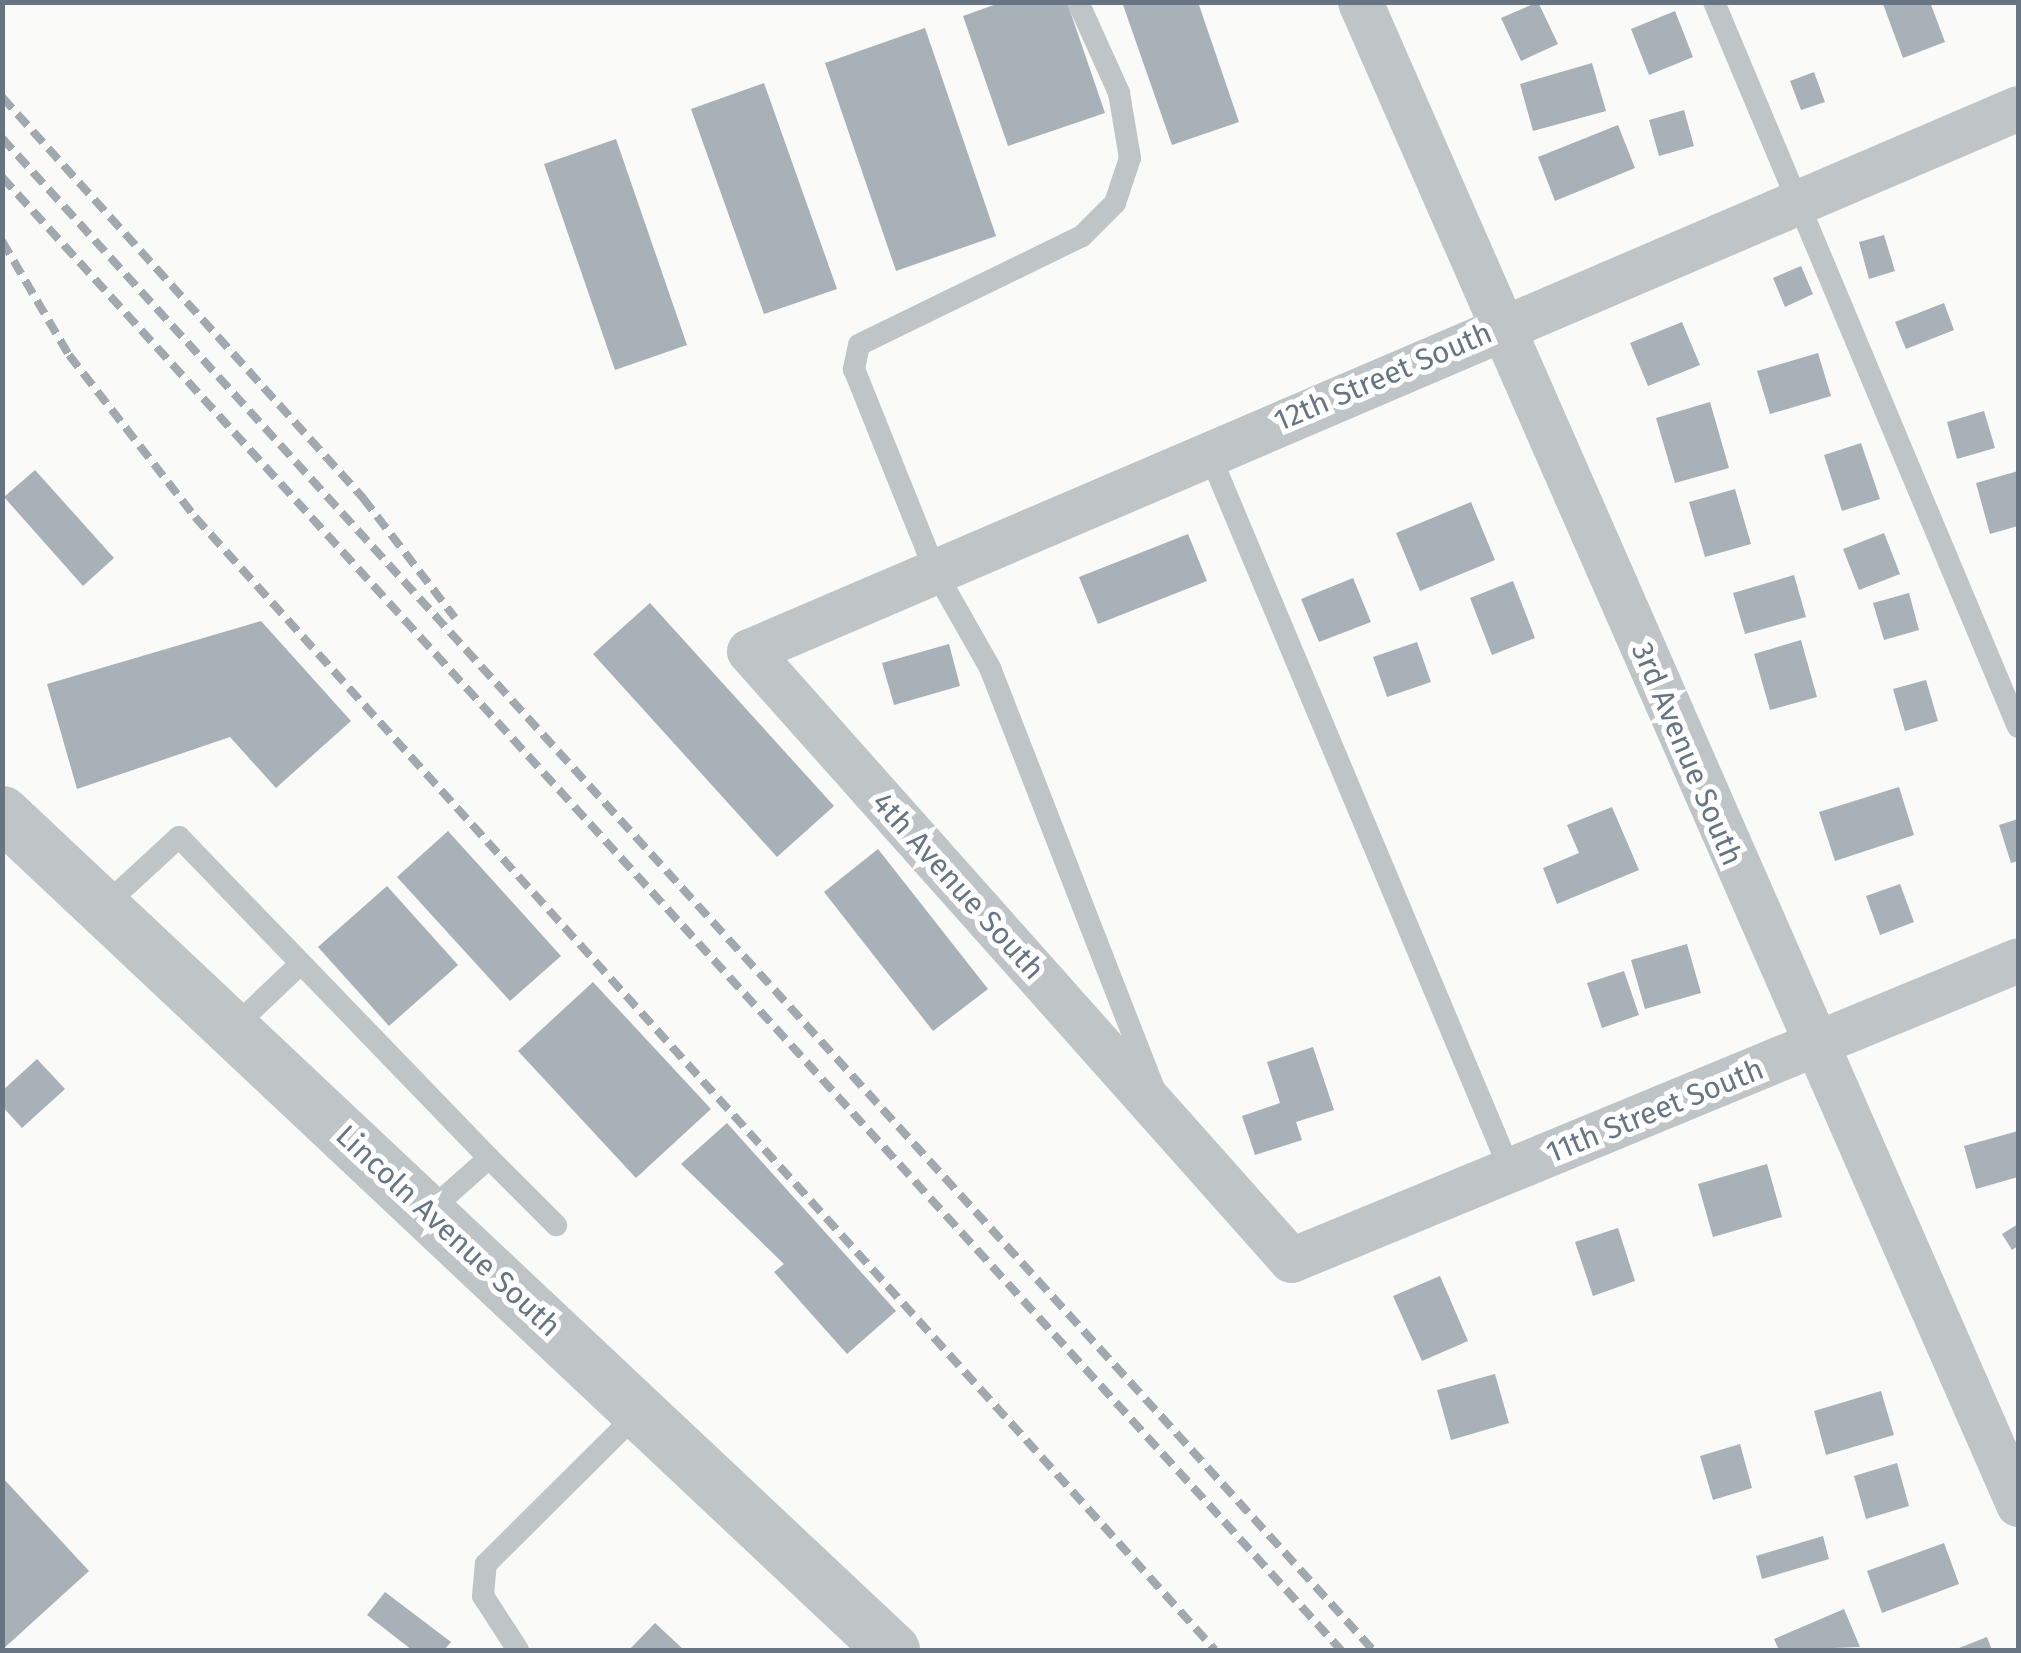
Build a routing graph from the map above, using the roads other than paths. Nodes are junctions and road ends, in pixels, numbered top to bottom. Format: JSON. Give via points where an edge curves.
{"nodes":[{"id":1,"x":1078,"y":2,"type":"edge"},
{"id":2,"x":1360,"y":2,"type":"edge"},
{"id":3,"x":1714,"y":2,"type":"edge"},
{"id":4,"x":2018,"y":108,"type":"edge"},
{"id":5,"x":1799,"y":200,"type":"junction"},
{"id":6,"x":1504,"y":324,"type":"junction"},
{"id":7,"x":1209,"y":453,"type":"junction"},
{"id":8,"x":935,"y":571,"type":"junction"},
{"id":9,"x":748,"y":651,"type":"joint"},
{"id":10,"x":2018,"y":726,"type":"edge"},
{"id":11,"x":2,"y":813,"type":"edge"},
{"id":12,"x":104,"y":906,"type":"junction"},
{"id":13,"x":2018,"y":960,"type":"edge"},
{"id":14,"x":298,"y":966,"type":"junction"},
{"id":15,"x":233,"y":1028,"type":"junction"},
{"id":16,"x":1812,"y":1047,"type":"junction"},
{"id":17,"x":1167,"y":1120,"type":"junction"},
{"id":18,"x":489,"y":1158,"type":"junction"},
{"id":19,"x":1510,"y":1170,"type":"junction"},
{"id":20,"x":428,"y":1212,"type":"junction"},
{"id":21,"x":556,"y":1225,"type":"dead end"},
{"id":22,"x":1291,"y":1260,"type":"joint"},
{"id":23,"x":640,"y":1412,"type":"junction"},
{"id":24,"x":2018,"y":1504,"type":"edge"},
{"id":25,"x":868,"y":1643,"type":"edge"},
{"id":26,"x":518,"y":1650,"type":"edge"}],
"edges":[{"from":1,"to":8,"type":"lane","name":"4th Avenue South","via":[[1118,93],[1130,158],[1115,203],[1082,236],[860,344],[854,369],[862,406]]},
{"from":2,"to":6,"type":"street","name":"3rd Avenue South"},
{"from":3,"to":5,"type":"lane"},
{"from":4,"to":5,"type":"street","name":"12th Street South"},
{"from":5,"to":6,"type":"street","name":"12th Street South"},
{"from":5,"to":10,"type":"lane"},
{"from":6,"to":7,"type":"street","name":"12th Street South"},
{"from":6,"to":16,"type":"street","name":"3rd Avenue South"},
{"from":7,"to":8,"type":"street","name":"12th Street South"},
{"from":7,"to":19,"type":"lane"},
{"from":8,"to":9,"type":"street","name":"12th Street South"},
{"from":8,"to":17,"type":"lane","name":"4th Avenue South","via":[[990,668]]},
{"from":9,"to":17,"type":"street","name":"4th Avenue South"},
{"from":11,"to":12,"type":"street","name":"Lincoln Avenue South"},
{"from":12,"to":14,"type":"lane","via":[[179,837]]},
{"from":12,"to":15,"type":"street","name":"Lincoln Avenue South"},
{"from":13,"to":16,"type":"street","name":"11th Street South"},
{"from":14,"to":15,"type":"lane"},
{"from":14,"to":18,"type":"lane"},
{"from":15,"to":20,"type":"street","name":"Lincoln Avenue South"},
{"from":16,"to":19,"type":"street","name":"11th Street South"},
{"from":16,"to":24,"type":"street","name":"3rd Avenue South"},
{"from":17,"to":22,"type":"street","name":"4th Avenue South"},
{"from":18,"to":20,"type":"lane"},
{"from":18,"to":21,"type":"lane"},
{"from":19,"to":22,"type":"street","name":"11th Street South"},
{"from":20,"to":23,"type":"street","name":"Lincoln Avenue South"},
{"from":23,"to":25,"type":"street","name":"Lincoln Avenue South"},
{"from":23,"to":26,"type":"lane","via":[[486,1564],[483,1596]]}]}
